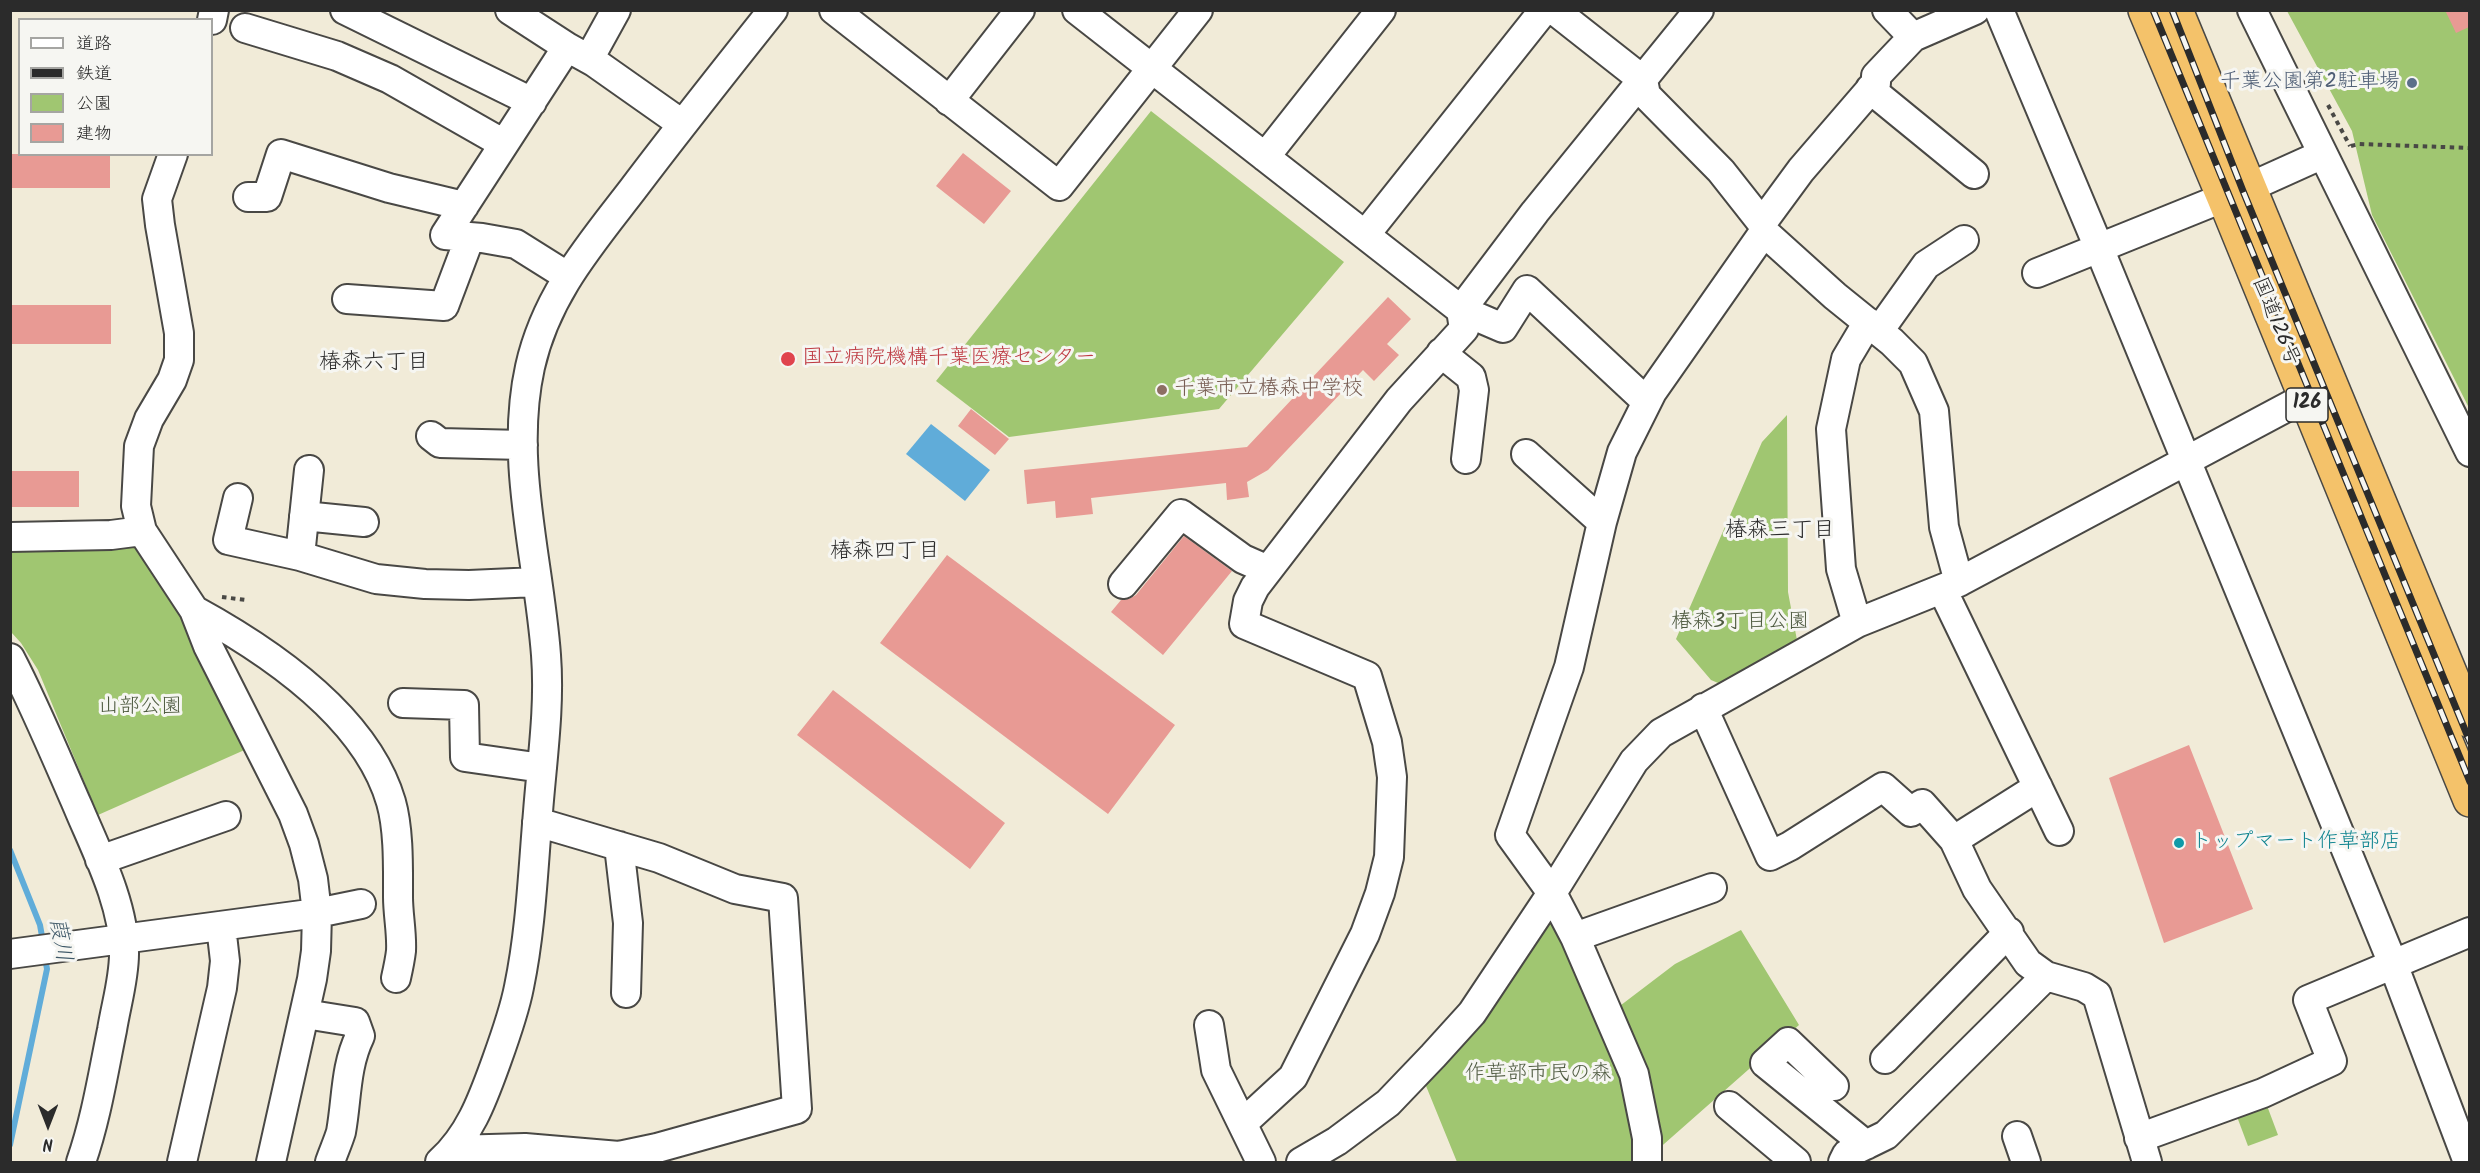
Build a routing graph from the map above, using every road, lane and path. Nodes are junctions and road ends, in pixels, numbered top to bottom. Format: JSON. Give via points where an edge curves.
{"nodes":[{"id":1,"x":345,"y":10,"type":"edge"},
{"id":2,"x":510,"y":10,"type":"edge"},
{"id":3,"x":616,"y":10,"type":"edge"},
{"id":4,"x":773,"y":10,"type":"edge"},
{"id":5,"x":1020,"y":10,"type":"edge"},
{"id":6,"x":1077,"y":10,"type":"edge"},
{"id":7,"x":1198,"y":10,"type":"edge"},
{"id":8,"x":1381,"y":10,"type":"edge"},
{"id":9,"x":1544,"y":10,"type":"edge"},
{"id":10,"x":1554,"y":10,"type":"edge"},
{"id":11,"x":1699,"y":10,"type":"edge"},
{"id":12,"x":1887,"y":10,"type":"edge"},
{"id":13,"x":1975,"y":10,"type":"edge"},
{"id":14,"x":1999,"y":10,"type":"edge"},
{"id":15,"x":2145,"y":10,"type":"edge"},
{"id":16,"x":2176,"y":10,"type":"edge"},
{"id":17,"x":2252,"y":10,"type":"edge"},
{"id":18,"x":847,"y":15,"type":"edge"},
{"id":19,"x":245,"y":28,"type":"dead end"},
{"id":20,"x":1913,"y":37,"type":"junction"},
{"id":21,"x":578,"y":53,"type":"junction"},
{"id":22,"x":1151,"y":68,"type":"junction"},
{"id":23,"x":1643,"y":80,"type":"junction"},
{"id":24,"x":1870,"y":89,"type":"junction"},
{"id":25,"x":949,"y":101,"type":"junction"},
{"id":26,"x":532,"y":102,"type":"junction"},
{"id":27,"x":682,"y":124,"type":"junction"},
{"id":28,"x":504,"y":144,"type":"junction"},
{"id":29,"x":2469,"y":148,"type":"edge"},
{"id":30,"x":2321,"y":155,"type":"junction"},
{"id":31,"x":172,"y":156,"type":"edge"},
{"id":32,"x":1265,"y":157,"type":"junction"},
{"id":33,"x":1974,"y":174,"type":"dead end"},
{"id":34,"x":2237,"y":192,"type":"junction"},
{"id":35,"x":248,"y":197,"type":"dead end"},
{"id":36,"x":464,"y":206,"type":"junction"},
{"id":37,"x":1763,"y":228,"type":"junction"},
{"id":38,"x":1365,"y":235,"type":"junction"},
{"id":39,"x":470,"y":237,"type":"junction"},
{"id":40,"x":1964,"y":240,"type":"dead end"},
{"id":41,"x":2099,"y":248,"type":"junction"},
{"id":42,"x":2037,"y":273,"type":"dead end"},
{"id":43,"x":567,"y":276,"type":"junction"},
{"id":44,"x":347,"y":299,"type":"dead end"},
{"id":45,"x":1461,"y":310,"type":"junction"},
{"id":46,"x":1873,"y":326,"type":"junction"},
{"id":47,"x":1441,"y":353,"type":"junction"},
{"id":48,"x":2304,"y":398,"type":"junction"},
{"id":49,"x":1647,"y":402,"type":"junction"},
{"id":50,"x":431,"y":436,"type":"dead end"},
{"id":51,"x":523,"y":446,"type":"junction"},
{"id":52,"x":2469,"y":452,"type":"edge"},
{"id":53,"x":1526,"y":454,"type":"dead end"},
{"id":54,"x":1466,"y":459,"type":"dead end"},
{"id":55,"x":2185,"y":461,"type":"junction"},
{"id":56,"x":309,"y":471,"type":"dead end"},
{"id":57,"x":238,"y":498,"type":"dead end"},
{"id":58,"x":304,"y":516,"type":"junction"},
{"id":59,"x":364,"y":522,"type":"dead end"},
{"id":60,"x":1602,"y":522,"type":"junction"},
{"id":61,"x":142,"y":531,"type":"junction"},
{"id":62,"x":10,"y":537,"type":"edge"},
{"id":63,"x":300,"y":556,"type":"junction"},
{"id":64,"x":1268,"y":570,"type":"junction"},
{"id":65,"x":537,"y":582,"type":"junction"},
{"id":66,"x":1124,"y":584,"type":"dead end"},
{"id":67,"x":1951,"y":585,"type":"junction"},
{"id":68,"x":194,"y":610,"type":"junction"},
{"id":69,"x":1857,"y":623,"type":"junction"},
{"id":70,"x":10,"y":658,"type":"edge"},
{"id":71,"x":403,"y":703,"type":"dead end"},
{"id":72,"x":1703,"y":708,"type":"junction"},
{"id":73,"x":2469,"y":721,"type":"edge"},
{"id":74,"x":542,"y":768,"type":"junction"},
{"id":75,"x":2038,"y":787,"type":"junction"},
{"id":76,"x":2469,"y":800,"type":"edge"},
{"id":77,"x":226,"y":816,"type":"dead end"},
{"id":78,"x":537,"y":822,"type":"junction"},
{"id":79,"x":2059,"y":831,"type":"dead end"},
{"id":80,"x":1953,"y":840,"type":"junction"},
{"id":81,"x":619,"y":846,"type":"junction"},
{"id":82,"x":100,"y":860,"type":"junction"},
{"id":83,"x":1712,"y":888,"type":"dead end"},
{"id":84,"x":1552,"y":892,"type":"junction"},
{"id":85,"x":361,"y":903,"type":"dead end"},
{"id":86,"x":317,"y":912,"type":"junction"},
{"id":87,"x":221,"y":926,"type":"junction"},
{"id":88,"x":2469,"y":932,"type":"edge"},
{"id":89,"x":2009,"y":933,"type":"junction"},
{"id":90,"x":1575,"y":937,"type":"junction"},
{"id":91,"x":123,"y":939,"type":"junction"},
{"id":92,"x":16,"y":954,"type":"edge"},
{"id":93,"x":2393,"y":964,"type":"junction"},
{"id":94,"x":2046,"y":976,"type":"junction"},
{"id":95,"x":396,"y":978,"type":"dead end"},
{"id":96,"x":626,"y":993,"type":"dead end"},
{"id":97,"x":305,"y":1014,"type":"junction"},
{"id":98,"x":1209,"y":1025,"type":"dead end"},
{"id":99,"x":1885,"y":1059,"type":"dead end"},
{"id":100,"x":1834,"y":1086,"type":"dead end"},
{"id":101,"x":1729,"y":1106,"type":"dead end"},
{"id":102,"x":1243,"y":1123,"type":"junction"},
{"id":103,"x":1866,"y":1145,"type":"junction"},
{"id":104,"x":2143,"y":1150,"type":"edge"},
{"id":105,"x":447,"y":1156,"type":"edge"},
{"id":106,"x":1648,"y":1161,"type":"edge"},
{"id":107,"x":81,"y":1162,"type":"edge"},
{"id":108,"x":182,"y":1162,"type":"edge"},
{"id":109,"x":271,"y":1162,"type":"edge"},
{"id":110,"x":330,"y":1162,"type":"edge"},
{"id":111,"x":1261,"y":1162,"type":"edge"},
{"id":112,"x":1301,"y":1162,"type":"edge"},
{"id":113,"x":1796,"y":1162,"type":"edge"},
{"id":114,"x":1843,"y":1162,"type":"edge"},
{"id":115,"x":2468,"y":1162,"type":"edge"}],
"edges":[{"from":1,"to":26,"type":"street"},
{"from":2,"to":21,"type":"street"},
{"from":3,"to":21,"type":"street"},
{"from":4,"to":27,"type":"street"},
{"from":5,"to":25,"type":"street"},
{"from":6,"to":22,"type":"street"},
{"from":7,"to":22,"type":"street"},
{"from":8,"to":32,"type":"street"},
{"from":9,"to":38,"type":"street"},
{"from":10,"to":23,"type":"street"},
{"from":11,"to":23,"type":"street"},
{"from":12,"to":20,"type":"street"},
{"from":13,"to":20,"type":"street"},
{"from":14,"to":41,"type":"street"},
{"from":15,"to":34,"type":"highway","name":"国道126号","number":"126"},
{"from":16,"to":34,"type":"highway","name":"国道126号","number":"126"},
{"from":17,"to":30,"type":"street"},
{"from":18,"to":25,"type":"street"},
{"from":19,"to":28,"type":"street","via":[[337,56],[390,79]]},
{"from":20,"to":24,"type":"street","via":[[1876,76]]},
{"from":21,"to":26,"type":"street"},
{"from":21,"to":27,"type":"street"},
{"from":22,"to":25,"type":"street","via":[[1059,186]]},
{"from":22,"to":32,"type":"street"},
{"from":23,"to":37,"type":"street","via":[[1646,95],[1721,171]]},
{"from":23,"to":45,"type":"street"},
{"from":24,"to":33,"type":"street"},
{"from":24,"to":37,"type":"street","via":[[1801,170]]},
{"from":26,"to":28,"type":"street"},
{"from":27,"to":43,"type":"street"},
{"from":28,"to":36,"type":"street"},
{"from":29,"to":30,"type":"path","via":[[2359,144]]},
{"from":30,"to":34,"type":"street"},
{"from":30,"to":52,"type":"street"},
{"from":31,"to":61,"type":"street","via":[[157,199],[179,333],[179,360],[139,446],[136,506]]},
{"from":32,"to":38,"type":"street"},
{"from":34,"to":41,"type":"street"},
{"from":34,"to":48,"type":"highway","name":"国道126号","number":"126"},
{"from":34,"to":73,"type":"highway","name":"国道126号","number":"126"},
{"from":35,"to":36,"type":"street","via":[[267,197],[281,154],[389,188]]},
{"from":36,"to":39,"type":"street","via":[[445,235]]},
{"from":37,"to":46,"type":"street"},
{"from":37,"to":49,"type":"street"},
{"from":38,"to":45,"type":"street"},
{"from":39,"to":43,"type":"street","via":[[516,244]]},
{"from":39,"to":44,"type":"street","via":[[444,306]]},
{"from":40,"to":46,"type":"street","via":[[1926,265]]},
{"from":41,"to":42,"type":"street"},
{"from":41,"to":55,"type":"street"},
{"from":43,"to":51,"type":"street","via":[[540,333],[530,367]]},
{"from":45,"to":47,"type":"street","via":[[1464,329]]},
{"from":45,"to":49,"type":"street","via":[[1503,328],[1527,290]]},
{"from":46,"to":67,"type":"street","via":[[1913,363],[1934,411]]},
{"from":46,"to":69,"type":"street","via":[[1846,359],[1831,429],[1841,569]]},
{"from":47,"to":54,"type":"street","via":[[1471,377],[1474,390]]},
{"from":47,"to":64,"type":"street"},
{"from":48,"to":55,"type":"street"},
{"from":48,"to":76,"type":"highway","name":"国道126号","number":"126"},
{"from":49,"to":60,"type":"street","via":[[1622,453]]},
{"from":50,"to":51,"type":"street","via":[[440,443]]},
{"from":51,"to":65,"type":"street"},
{"from":53,"to":60,"type":"street"},
{"from":55,"to":67,"type":"street"},
{"from":55,"to":93,"type":"street"},
{"from":56,"to":58,"type":"street"},
{"from":57,"to":63,"type":"street","via":[[228,540]]},
{"from":58,"to":59,"type":"street"},
{"from":58,"to":63,"type":"street"},
{"from":60,"to":84,"type":"street","via":[[1569,667],[1510,835]]},
{"from":61,"to":62,"type":"street","via":[[111,536]]},
{"from":61,"to":68,"type":"street"},
{"from":63,"to":65,"type":"street","via":[[375,579],[469,585]]},
{"from":64,"to":66,"type":"street","via":[[1243,559],[1181,514]]},
{"from":64,"to":102,"type":"street","via":[[1248,601],[1244,624],[1367,676],[1387,742],[1392,815],[1389,857],[1365,934],[1293,1077]]},
{"from":65,"to":74,"type":"street","via":[[546,655]]},
{"from":67,"to":69,"type":"street"},
{"from":67,"to":75,"type":"street"},
{"from":68,"to":86,"type":"street","via":[[292,814],[313,879]]},
{"from":68,"to":95,"type":"street","via":[[274,660],[353,729],[370,754],[391,803],[397,849],[401,952]]},
{"from":69,"to":72,"type":"street"},
{"from":70,"to":82,"type":"street","via":[[32,699]]},
{"from":71,"to":74,"type":"street","via":[[464,705],[465,757]]},
{"from":72,"to":80,"type":"street","via":[[1770,856],[1883,787],[1911,812],[1922,804]]},
{"from":72,"to":84,"type":"street","via":[[1661,733],[1634,761]]},
{"from":74,"to":78,"type":"street"},
{"from":75,"to":79,"type":"street"},
{"from":75,"to":80,"type":"street"},
{"from":77,"to":82,"type":"street"},
{"from":78,"to":81,"type":"street"},
{"from":78,"to":105,"type":"street","via":[[534,889],[519,988],[484,1095],[467,1131]]},
{"from":80,"to":89,"type":"street","via":[[1977,889]]},
{"from":81,"to":96,"type":"street","via":[[628,923]]},
{"from":81,"to":105,"type":"street","via":[[735,889],[783,898],[797,1109],[619,1156],[525,1148]]},
{"from":82,"to":91,"type":"street","via":[[111,887]]},
{"from":83,"to":90,"type":"street"},
{"from":84,"to":90,"type":"street"},
{"from":84,"to":112,"type":"street","via":[[1486,994],[1434,1056],[1388,1103]]},
{"from":85,"to":86,"type":"street"},
{"from":86,"to":87,"type":"street"},
{"from":86,"to":97,"type":"street","via":[[316,951]]},
{"from":87,"to":91,"type":"street"},
{"from":87,"to":108,"type":"street","via":[[225,961],[222,988]]},
{"from":88,"to":93,"type":"street"},
{"from":89,"to":94,"type":"street","via":[[2028,963]]},
{"from":89,"to":99,"type":"street"},
{"from":90,"to":106,"type":"street","via":[[1634,1074]]},
{"from":91,"to":92,"type":"street"},
{"from":91,"to":107,"type":"street","via":[[118,997]]},
{"from":93,"to":104,"type":"street","via":[[2308,1000],[2332,1061]]},
{"from":93,"to":115,"type":"street"},
{"from":94,"to":103,"type":"street","via":[[1886,1135]]},
{"from":94,"to":104,"type":"street","via":[[2097,995]]},
{"from":97,"to":109,"type":"street"},
{"from":97,"to":110,"type":"street","via":[[355,1022],[360,1036],[353,1050],[340,1133]]},
{"from":98,"to":102,"type":"street","via":[[1216,1070]]},
{"from":100,"to":103,"type":"street","via":[[1788,1042],[1765,1063]]},
{"from":101,"to":113,"type":"street"},
{"from":102,"to":111,"type":"street"},
{"from":103,"to":114,"type":"street","via":[[1847,1154]]}]}
